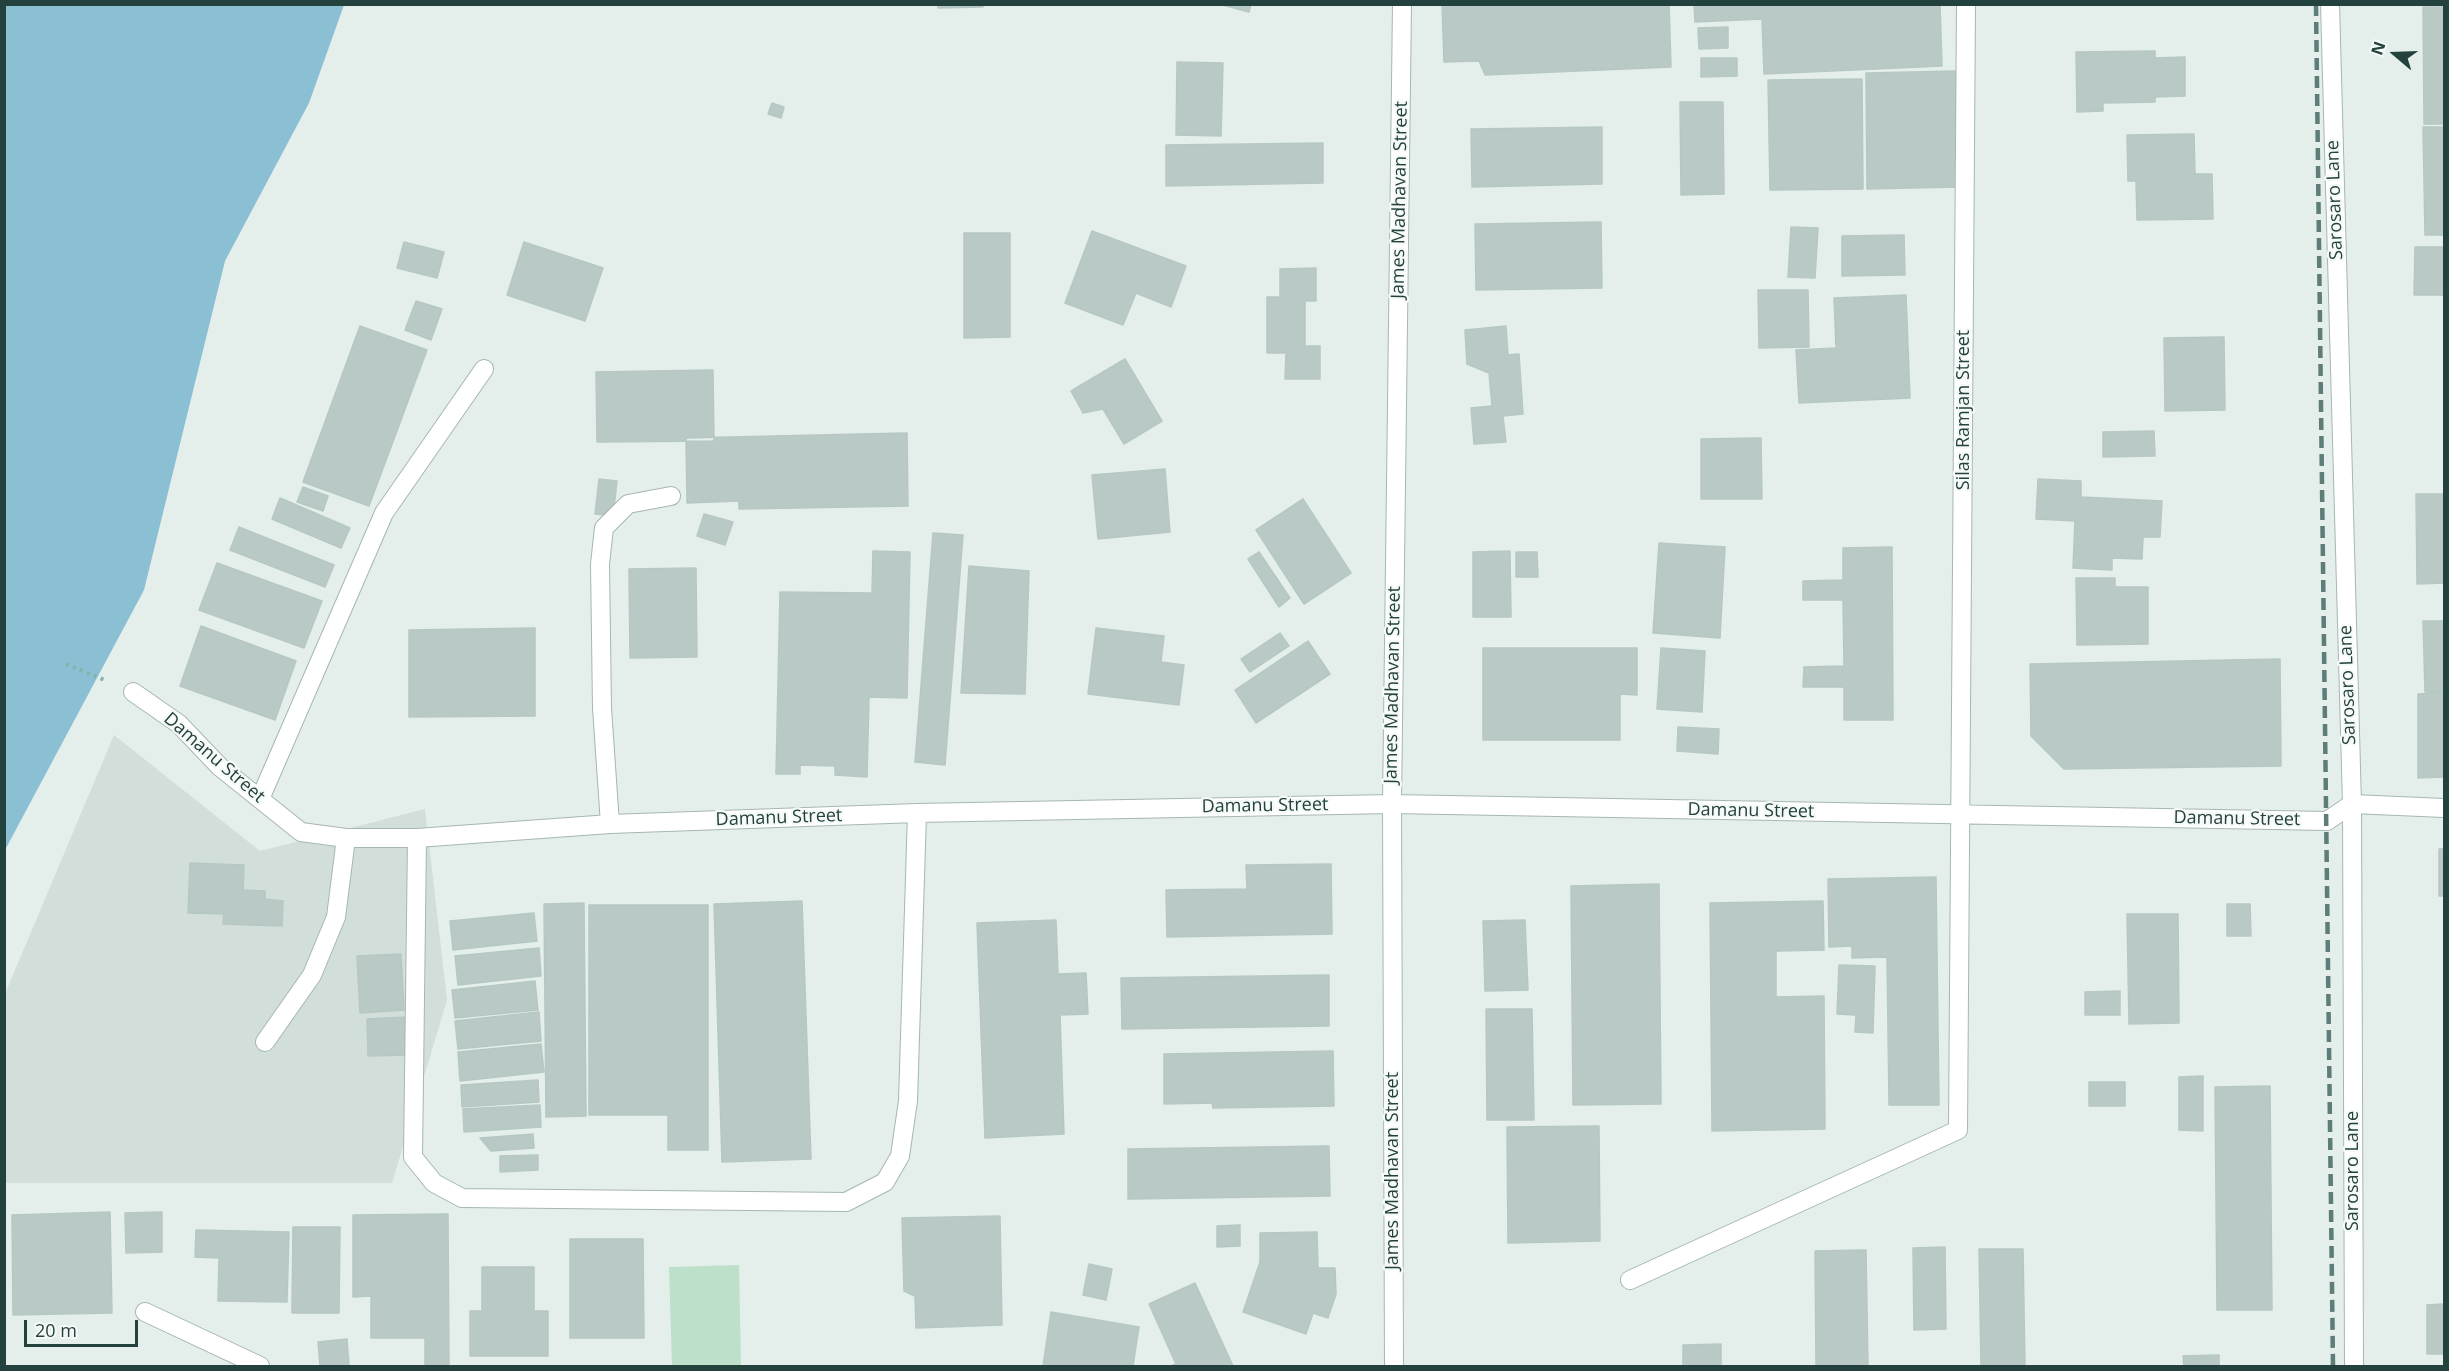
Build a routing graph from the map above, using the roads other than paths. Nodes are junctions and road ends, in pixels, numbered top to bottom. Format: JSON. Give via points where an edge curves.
{"nodes":[{"id":1,"x":1402,"y":4,"type":"edge"},
{"id":2,"x":1966,"y":4,"type":"edge"},
{"id":3,"x":2330,"y":4,"type":"edge"},
{"id":4,"x":484,"y":369,"type":"dead end"},
{"id":5,"x":671,"y":496,"type":"dead end"},
{"id":6,"x":133,"y":692,"type":"road end"},
{"id":7,"x":260,"y":800,"type":"junction"},
{"id":8,"x":1392,"y":804,"type":"junction"},
{"id":9,"x":2352,"y":804,"type":"junction"},
{"id":10,"x":2445,"y":808,"type":"edge"},
{"id":11,"x":917,"y":813,"type":"junction"},
{"id":12,"x":1962,"y":815,"type":"junction"},
{"id":13,"x":610,"y":824,"type":"junction"},
{"id":14,"x":346,"y":838,"type":"junction"},
{"id":15,"x":417,"y":838,"type":"junction"},
{"id":16,"x":265,"y":1042,"type":"dead end"},
{"id":17,"x":1630,"y":1280,"type":"dead end"},
{"id":18,"x":145,"y":1312,"type":"dead end"},
{"id":19,"x":260,"y":1366,"type":"edge"},
{"id":20,"x":1393,"y":1366,"type":"edge"},
{"id":21,"x":2354,"y":1366,"type":"edge"}],
"edges":[{"from":1,"to":8,"type":"street","name":"James Madhavan Street"},
{"from":2,"to":12,"type":"street","name":"Silas Ramjan Street"},
{"from":3,"to":9,"type":"street","name":"Sarosaro Lane"},
{"from":4,"to":7,"type":"street","via":[[384,513]]},
{"from":5,"to":13,"type":"street","via":[[628,504],[604,528],[600,564],[602,708]]},
{"from":6,"to":7,"type":"street","name":"Damanu Street","via":[[179,724],[220,767]]},
{"from":7,"to":14,"type":"street","name":"Damanu Street","via":[[301,832]]},
{"from":8,"to":11,"type":"street","name":"Damanu Street"},
{"from":8,"to":12,"type":"street","name":"Damanu Street"},
{"from":8,"to":20,"type":"street","name":"James Madhavan Street"},
{"from":9,"to":10,"type":"street"},
{"from":9,"to":12,"type":"street","name":"Damanu Street","via":[[2327,821]]},
{"from":9,"to":21,"type":"street","name":"Sarosaro Lane"},
{"from":11,"to":13,"type":"street","name":"Damanu Street"},
{"from":11,"to":15,"type":"street","via":[[908,1101],[900,1156],[885,1182],[846,1202],[462,1198],[434,1183],[414,1157]]},
{"from":12,"to":17,"type":"street","name":"Silas Ramjan Street","via":[[1958,1130]]},
{"from":13,"to":15,"type":"street","name":"Damanu Street"},
{"from":14,"to":15,"type":"street","name":"Damanu Street"},
{"from":14,"to":16,"type":"street","via":[[336,917],[312,975]]},
{"from":18,"to":19,"type":"street"}]}
